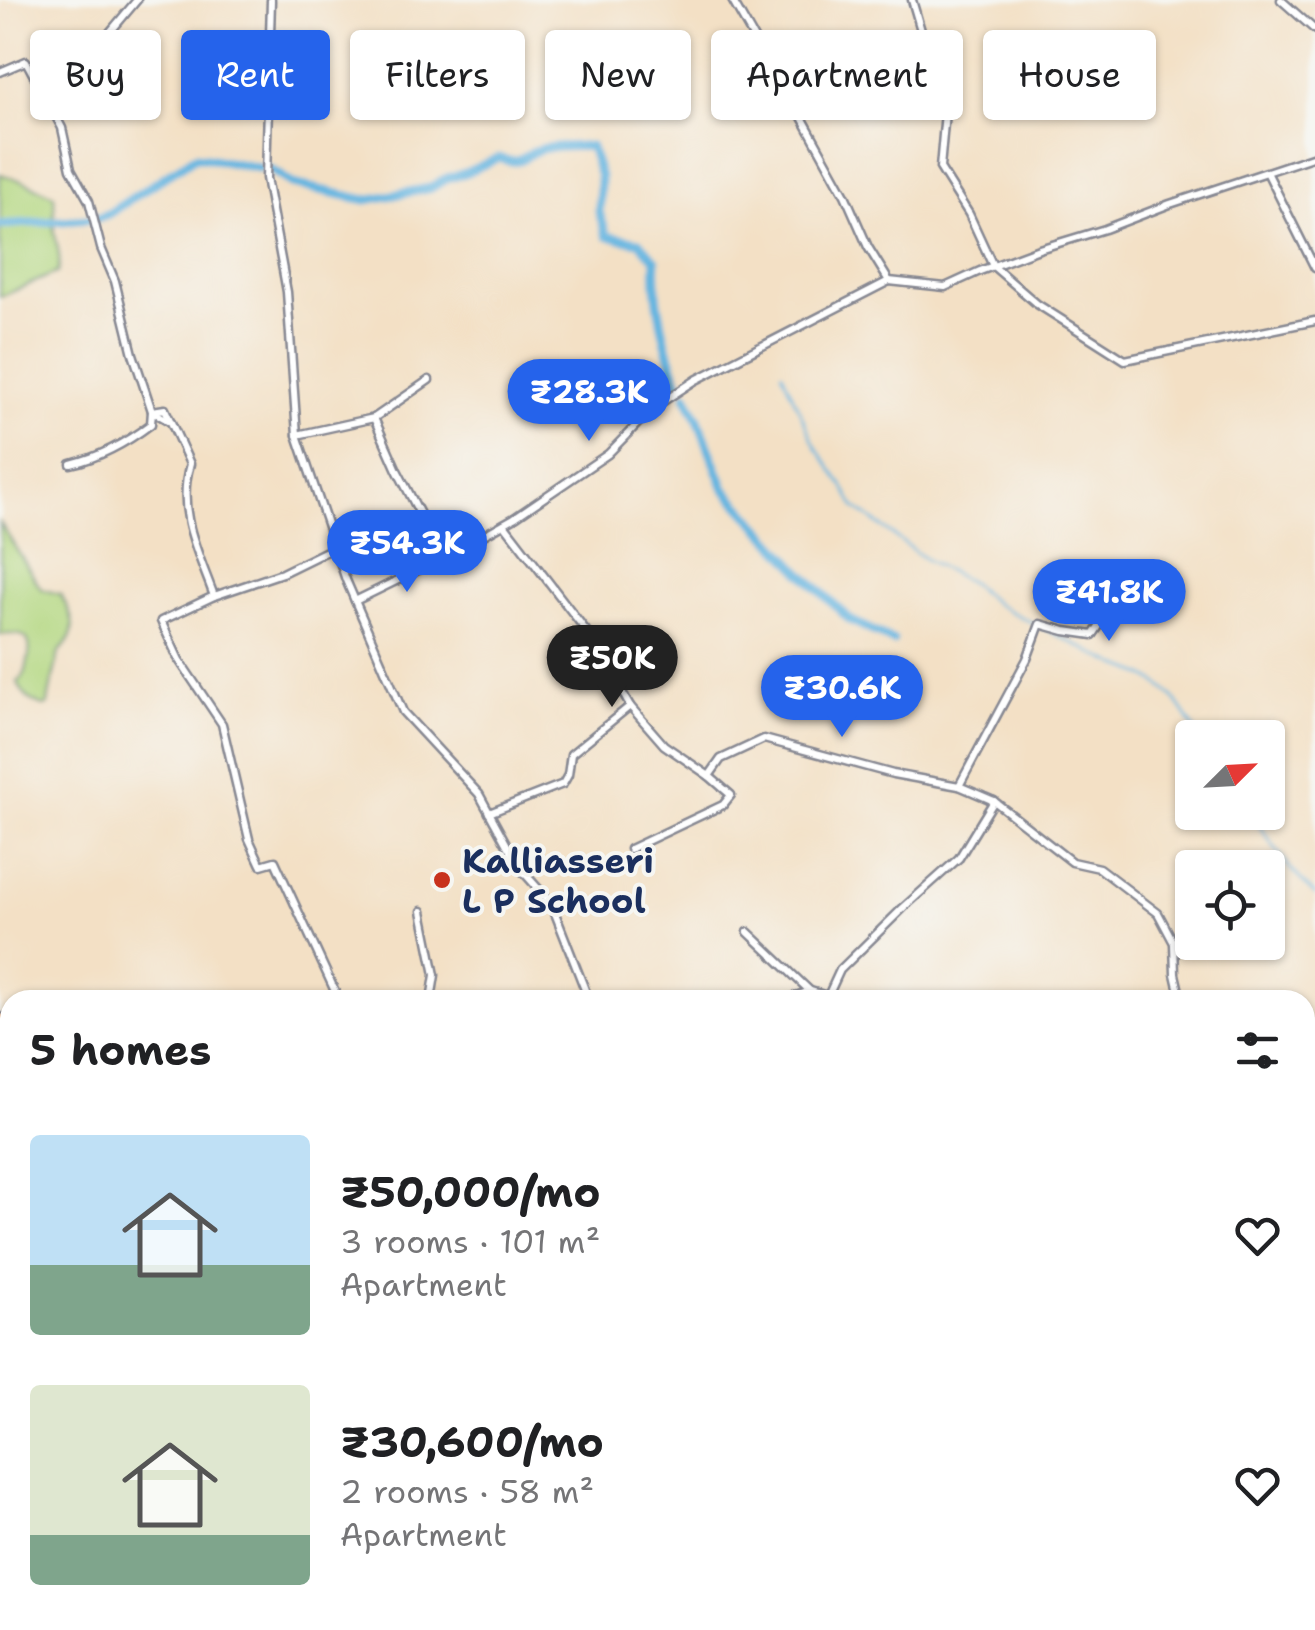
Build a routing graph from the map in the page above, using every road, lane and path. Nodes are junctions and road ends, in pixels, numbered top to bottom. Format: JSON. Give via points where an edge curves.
{"nodes":[{"id":1,"x":137,"y":0,"type":"edge"},
{"id":2,"x":271,"y":0,"type":"edge"},
{"id":3,"x":732,"y":0,"type":"edge"},
{"id":4,"x":912,"y":0,"type":"edge"},
{"id":5,"x":1280,"y":0,"type":"edge"},
{"id":6,"x":112,"y":30,"type":"edge"},
{"id":7,"x":1315,"y":30,"type":"edge"},
{"id":8,"x":30,"y":68,"type":"edge"},
{"id":9,"x":0,"y":72,"type":"edge"},
{"id":10,"x":58,"y":120,"type":"edge"},
{"id":11,"x":1315,"y":156,"type":"edge"},
{"id":12,"x":1268,"y":174,"type":"junction"},
{"id":13,"x":994,"y":266,"type":"junction"},
{"id":14,"x":1315,"y":268,"type":"edge"},
{"id":15,"x":889,"y":281,"type":"junction"},
{"id":16,"x":1315,"y":321,"type":"edge"},
{"id":17,"x":429,"y":380,"type":"dead end"},
{"id":18,"x":152,"y":410,"type":"junction"},
{"id":19,"x":374,"y":418,"type":"junction"},
{"id":20,"x":297,"y":435,"type":"junction"},
{"id":21,"x":70,"y":464,"type":"dead end"},
{"id":22,"x":504,"y":524,"type":"junction"},
{"id":23,"x":335,"y":546,"type":"junction"},
{"id":24,"x":444,"y":558,"type":"junction"},
{"id":25,"x":1134,"y":574,"type":"dead end"},
{"id":26,"x":214,"y":596,"type":"junction"},
{"id":27,"x":355,"y":600,"type":"junction"},
{"id":28,"x":630,"y":706,"type":"junction"},
{"id":29,"x":709,"y":776,"type":"junction"},
{"id":30,"x":959,"y":786,"type":"junction"},
{"id":31,"x":994,"y":801,"type":"junction"},
{"id":32,"x":489,"y":813,"type":"junction"},
{"id":33,"x":630,"y":850,"type":"dead end"},
{"id":34,"x":422,"y":910,"type":"dead end"},
{"id":35,"x":748,"y":932,"type":"dead end"},
{"id":36,"x":334,"y":990,"type":"edge"},
{"id":37,"x":433,"y":990,"type":"edge"},
{"id":38,"x":585,"y":990,"type":"edge"},
{"id":39,"x":809,"y":990,"type":"edge"},
{"id":40,"x":831,"y":990,"type":"edge"},
{"id":41,"x":1179,"y":990,"type":"edge"}],
"edges":[{"from":1,"to":6,"type":"street"},
{"from":2,"to":20,"type":"street","via":[[266,178],[286,292]]},
{"from":3,"to":15,"type":"street"},
{"from":4,"to":13,"type":"street","via":[[945,112],[940,168]]},
{"from":5,"to":7,"type":"street"},
{"from":8,"to":9,"type":"street","via":[[26,61]]},
{"from":10,"to":18,"type":"street"},
{"from":11,"to":12,"type":"street"},
{"from":12,"to":13,"type":"street"},
{"from":12,"to":14,"type":"street"},
{"from":13,"to":15,"type":"street","via":[[945,288]]},
{"from":13,"to":16,"type":"street","via":[[1037,304],[1125,360]]},
{"from":15,"to":22,"type":"street","via":[[653,408],[608,454]]},
{"from":17,"to":19,"type":"street"},
{"from":18,"to":21,"type":"street","via":[[151,424],[129,441]]},
{"from":18,"to":26,"type":"street","via":[[165,408],[190,464],[185,514]]},
{"from":19,"to":20,"type":"street"},
{"from":19,"to":24,"type":"street"},
{"from":20,"to":23,"type":"street"},
{"from":22,"to":24,"type":"street"},
{"from":22,"to":28,"type":"street","via":[[591,636]]},
{"from":23,"to":26,"type":"street"},
{"from":23,"to":27,"type":"street"},
{"from":24,"to":27,"type":"street"},
{"from":25,"to":30,"type":"street","via":[[1094,635],[1039,628]]},
{"from":26,"to":36,"type":"street","via":[[160,621],[222,724],[261,865],[274,860]]},
{"from":27,"to":32,"type":"street","via":[[403,712]]},
{"from":28,"to":29,"type":"street","via":[[664,745]]},
{"from":28,"to":32,"type":"street","via":[[571,754],[563,784]]},
{"from":29,"to":30,"type":"street","via":[[721,759],[764,739]]},
{"from":29,"to":33,"type":"street","via":[[731,795],[723,805]]},
{"from":30,"to":31,"type":"street"},
{"from":31,"to":40,"type":"street","via":[[958,858],[840,970]]},
{"from":31,"to":41,"type":"street","via":[[1072,862],[1099,868],[1158,913],[1174,943]]},
{"from":32,"to":38,"type":"street","via":[[519,867],[550,904]]},
{"from":34,"to":37,"type":"street"},
{"from":35,"to":39,"type":"street"}]}
